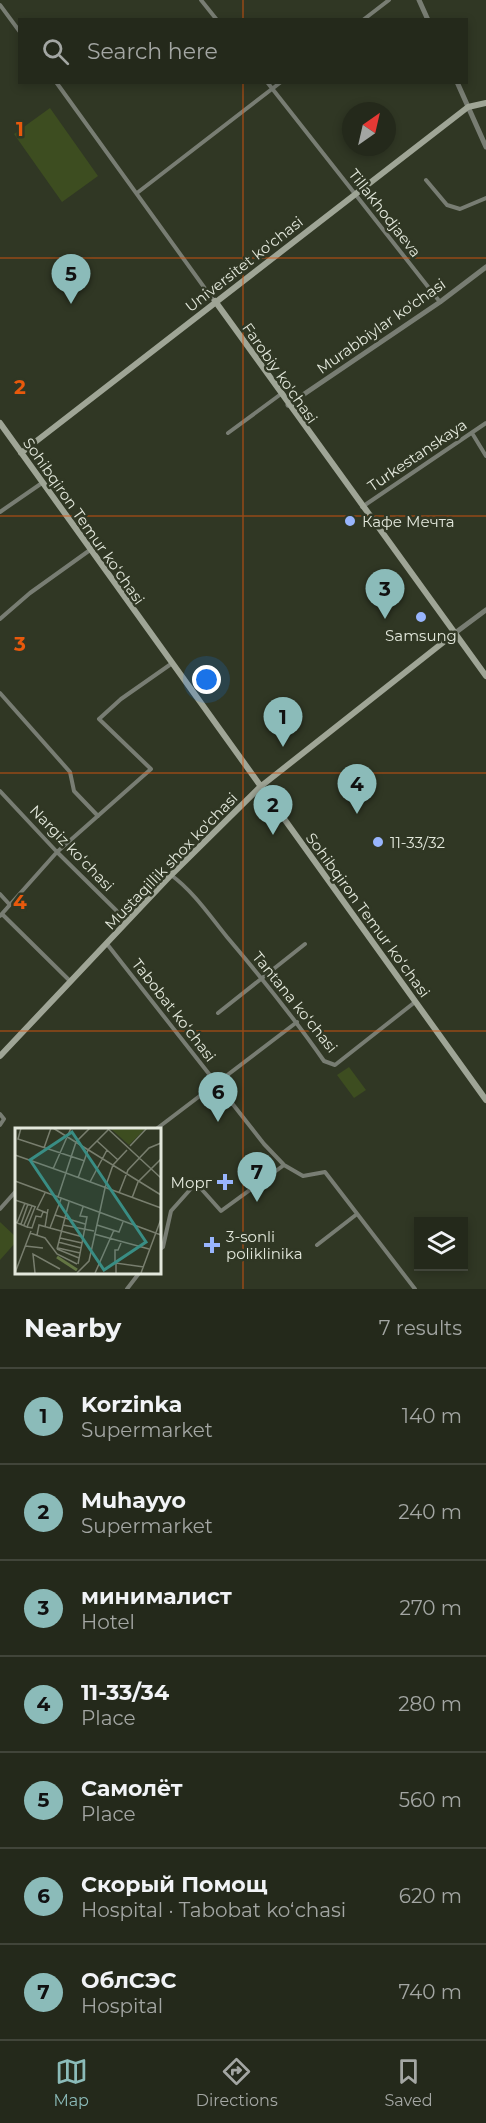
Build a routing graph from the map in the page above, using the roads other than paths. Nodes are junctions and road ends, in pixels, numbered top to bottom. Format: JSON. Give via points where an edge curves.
{"nodes":[{"id":1,"x":201,"y":0,"type":"edge"},
{"id":2,"x":389,"y":0,"type":"edge"},
{"id":3,"x":420,"y":0,"type":"edge"},
{"id":4,"x":0,"y":5,"type":"edge"},
{"id":5,"x":215,"y":18,"type":"edge"},
{"id":6,"x":366,"y":18,"type":"edge"},
{"id":7,"x":427,"y":18,"type":"edge"},
{"id":8,"x":18,"y":29,"type":"edge"},
{"id":9,"x":57,"y":84,"type":"edge"},
{"id":10,"x":268,"y":84,"type":"edge"},
{"id":11,"x":279,"y":84,"type":"edge"},
{"id":12,"x":458,"y":84,"type":"edge"},
{"id":13,"x":272,"y":90,"type":"junction"},
{"id":14,"x":486,"y":103,"type":"edge"},
{"id":15,"x":468,"y":107,"type":"junction"},
{"id":16,"x":486,"y":147,"type":"edge"},
{"id":17,"x":426,"y":180,"type":"dead end"},
{"id":18,"x":137,"y":193,"type":"junction"},
{"id":19,"x":354,"y":194,"type":"junction"},
{"id":20,"x":486,"y":198,"type":"edge"},
{"id":21,"x":486,"y":267,"type":"edge"},
{"id":22,"x":215,"y":301,"type":"junction"},
{"id":23,"x":440,"y":302,"type":"junction"},
{"id":24,"x":280,"y":394,"type":"junction"},
{"id":25,"x":288,"y":405,"type":"junction"},
{"id":26,"x":0,"y":423,"type":"edge"},
{"id":27,"x":486,"y":423,"type":"edge"},
{"id":28,"x":228,"y":433,"type":"dead end"},
{"id":29,"x":472,"y":433,"type":"junction"},
{"id":30,"x":21,"y":453,"type":"junction"},
{"id":31,"x":486,"y":456,"type":"edge"},
{"id":32,"x":42,"y":483,"type":"junction"},
{"id":33,"x":362,"y":507,"type":"junction"},
{"id":34,"x":0,"y":512,"type":"edge"},
{"id":35,"x":90,"y":550,"type":"junction"},
{"id":36,"x":486,"y":610,"type":"edge"},
{"id":37,"x":0,"y":619,"type":"edge"},
{"id":38,"x":455,"y":633,"type":"junction"},
{"id":39,"x":171,"y":664,"type":"junction"},
{"id":40,"x":486,"y":676,"type":"edge"},
{"id":41,"x":0,"y":693,"type":"edge"},
{"id":42,"x":260,"y":787,"type":"junction"},
{"id":43,"x":0,"y":791,"type":"edge"},
{"id":44,"x":98,"y":816,"type":"junction"},
{"id":45,"x":57,"y":852,"type":"junction"},
{"id":46,"x":171,"y":875,"type":"junction"},
{"id":47,"x":0,"y":894,"type":"edge"},
{"id":48,"x":10,"y":905,"type":"junction"},
{"id":49,"x":1,"y":915,"type":"edge"},
{"id":50,"x":127,"y":921,"type":"junction"},
{"id":51,"x":107,"y":944,"type":"junction"},
{"id":52,"x":305,"y":944,"type":"dead end"},
{"id":53,"x":263,"y":980,"type":"junction"},
{"id":54,"x":70,"y":981,"type":"junction"},
{"id":55,"x":416,"y":1002,"type":"junction"},
{"id":56,"x":218,"y":1013,"type":"dead end"},
{"id":57,"x":297,"y":1022,"type":"junction"},
{"id":58,"x":0,"y":1056,"type":"edge"},
{"id":59,"x":217,"y":1083,"type":"junction"},
{"id":60,"x":486,"y":1100,"type":"edge"},
{"id":61,"x":0,"y":1114,"type":"edge"},
{"id":62,"x":0,"y":1125,"type":"edge"},
{"id":63,"x":158,"y":1128,"type":"edge"},
{"id":64,"x":284,"y":1165,"type":"junction"},
{"id":65,"x":15,"y":1192,"type":"edge"},
{"id":66,"x":0,"y":1209,"type":"edge"},
{"id":67,"x":357,"y":1214,"type":"junction"},
{"id":68,"x":317,"y":1245,"type":"dead end"},
{"id":69,"x":160,"y":1249,"type":"edge"},
{"id":70,"x":138,"y":1274,"type":"edge"},
{"id":71,"x":127,"y":1289,"type":"edge"},
{"id":72,"x":414,"y":1289,"type":"edge"}],
"edges":[{"from":1,"to":5,"type":"street"},
{"from":2,"to":6,"type":"street"},
{"from":3,"to":7,"type":"street"},
{"from":4,"to":8,"type":"street"},
{"from":9,"to":18,"type":"street","name":"Farobiy ko'chasi"},
{"from":10,"to":13,"type":"street","name":"Tillakhodjaeva"},
{"from":11,"to":13,"type":"street"},
{"from":12,"to":15,"type":"street"},
{"from":13,"to":18,"type":"street"},
{"from":13,"to":19,"type":"street","name":"Tillakhodjaeva"},
{"from":14,"to":15,"type":"main road","name":"Universitet ko'chasi"},
{"from":15,"to":16,"type":"street"},
{"from":15,"to":19,"type":"main road","name":"Universitet ko'chasi"},
{"from":17,"to":20,"type":"street","via":[[447,205],[460,209]]},
{"from":18,"to":22,"type":"street","name":"Farobiy ko'chasi"},
{"from":19,"to":22,"type":"main road","name":"Universitet ko'chasi"},
{"from":19,"to":23,"type":"street","name":"Tillakhodjaeva"},
{"from":21,"to":23,"type":"street","name":"Murabbiylar ko'chasi"},
{"from":22,"to":24,"type":"main road","name":"Farobiy ko'chasi"},
{"from":22,"to":30,"type":"main road","name":"Universitet ko'chasi"},
{"from":23,"to":25,"type":"street","name":"Murabbiylar ko'chasi"},
{"from":24,"to":25,"type":"main road","name":"Farobiy ko'chasi"},
{"from":24,"to":28,"type":"street"},
{"from":25,"to":33,"type":"main road","name":"Farobiy ko'chasi"},
{"from":26,"to":30,"type":"main road","name":"Sohibqiron Temur koʻchasi"},
{"from":27,"to":29,"type":"street","name":"Turkestanskaya"},
{"from":29,"to":31,"type":"street"},
{"from":29,"to":33,"type":"street","name":"Turkestanskaya"},
{"from":30,"to":32,"type":"main road","name":"Sohibqiron Temur koʻchasi"},
{"from":32,"to":34,"type":"street"},
{"from":32,"to":35,"type":"main road","name":"Sohibqiron Temur koʻchasi"},
{"from":33,"to":38,"type":"main road","name":"Farobiy ko'chasi"},
{"from":35,"to":37,"type":"street"},
{"from":35,"to":39,"type":"main road","name":"Sohibqiron Temur koʻchasi"},
{"from":36,"to":38,"type":"street","name":"Mustaqillik shox ko'chasi"},
{"from":38,"to":40,"type":"main road","name":"Farobiy ko'chasi"},
{"from":38,"to":42,"type":"main road","name":"Mustaqillik shox ko'chasi"},
{"from":39,"to":42,"type":"main road","name":"Sohibqiron Temur koʻchasi"},
{"from":39,"to":44,"type":"street","via":[[99,719],[151,769]]},
{"from":41,"to":44,"type":"street","via":[[70,772],[74,790]]},
{"from":42,"to":46,"type":"main road","name":"Mustaqillik shox ko'chasi"},
{"from":42,"to":55,"type":"main road","name":"Sohibqiron Temur koʻchasi"},
{"from":43,"to":45,"type":"street","name":"Nargiz koʻchasi"},
{"from":44,"to":45,"type":"street"},
{"from":45,"to":48,"type":"street"},
{"from":45,"to":50,"type":"street","name":"Nargiz koʻchasi"},
{"from":46,"to":50,"type":"main road","name":"Mustaqillik shox ko'chasi"},
{"from":46,"to":53,"type":"street","name":"Tantana koʻchasi","via":[[182,883]]},
{"from":47,"to":48,"type":"street"},
{"from":48,"to":49,"type":"street"},
{"from":49,"to":54,"type":"street"},
{"from":50,"to":51,"type":"main road","name":"Mustaqillik shox ko'chasi"},
{"from":51,"to":54,"type":"main road","name":"Mustaqillik shox ko'chasi"},
{"from":51,"to":59,"type":"street","name":"Tabobat koʻchasi"},
{"from":52,"to":53,"type":"street"},
{"from":53,"to":56,"type":"street"},
{"from":53,"to":57,"type":"street","name":"Tantana koʻchasi"},
{"from":54,"to":58,"type":"main road","name":"Mustaqillik shox ko'chasi"},
{"from":55,"to":57,"type":"street","name":"Tantana koʻchasi","via":[[335,1065],[324,1061]]},
{"from":55,"to":60,"type":"main road","name":"Sohibqiron Temur koʻchasi"},
{"from":57,"to":59,"type":"street"},
{"from":59,"to":63,"type":"street"},
{"from":59,"to":64,"type":"street","name":"Tabobat koʻchasi"},
{"from":61,"to":62,"type":"street","via":[[4,1119]]},
{"from":64,"to":67,"type":"street","name":"Tabobat koʻchasi","via":[[303,1176],[325,1172]]},
{"from":64,"to":69,"type":"street","via":[[221,1211],[196,1183],[171,1211]]},
{"from":65,"to":66,"type":"street"},
{"from":67,"to":68,"type":"street"},
{"from":67,"to":72,"type":"street","name":"Tabobat koʻchasi"},
{"from":70,"to":71,"type":"street"}]}
